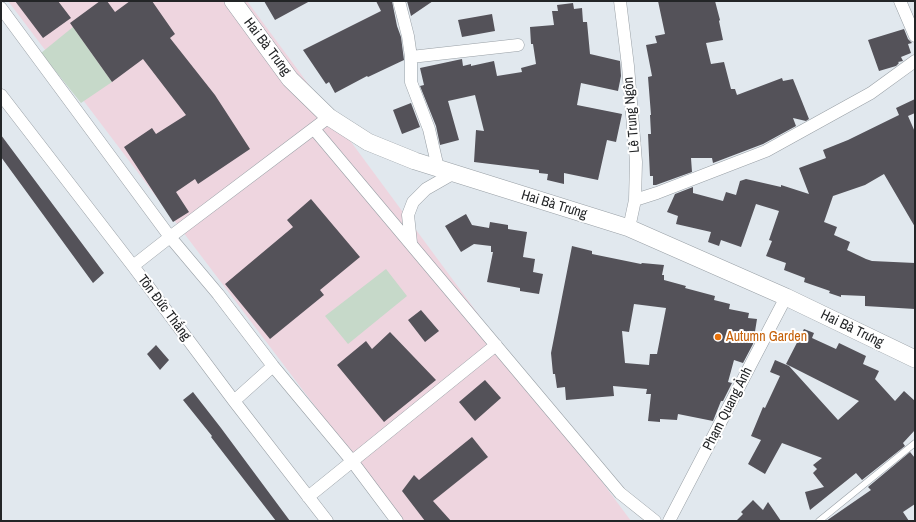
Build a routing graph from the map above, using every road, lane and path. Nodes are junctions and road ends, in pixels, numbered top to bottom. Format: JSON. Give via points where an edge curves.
{"nodes":[{"id":1,"x":233,"y":1,"type":"edge"},
{"id":2,"x":399,"y":1,"type":"edge"},
{"id":3,"x":620,"y":1,"type":"edge"},
{"id":4,"x":900,"y":1,"type":"edge"},
{"id":5,"x":1,"y":8,"type":"edge"},
{"id":6,"x":915,"y":36,"type":"edge"},
{"id":7,"x":518,"y":45,"type":"dead end"},
{"id":8,"x":411,"y":57,"type":"junction"},
{"id":9,"x":915,"y":61,"type":"edge"},
{"id":10,"x":1,"y":95,"type":"edge"},
{"id":11,"x":329,"y":117,"type":"junction"},
{"id":12,"x":314,"y":128,"type":"junction"},
{"id":13,"x":438,"y":168,"type":"junction"},
{"id":14,"x":454,"y":173,"type":"junction"},
{"id":15,"x":635,"y":200,"type":"junction"},
{"id":16,"x":629,"y":228,"type":"junction"},
{"id":17,"x":170,"y":237,"type":"junction"},
{"id":18,"x":411,"y":243,"type":"junction"},
{"id":19,"x":133,"y":266,"type":"junction"},
{"id":20,"x":786,"y":297,"type":"junction"},
{"id":21,"x":496,"y":345,"type":"junction"},
{"id":22,"x":915,"y":359,"type":"edge"},
{"id":23,"x":273,"y":366,"type":"junction"},
{"id":24,"x":234,"y":401,"type":"junction"},
{"id":25,"x":915,"y":443,"type":"edge"},
{"id":26,"x":352,"y":461,"type":"junction"},
{"id":27,"x":308,"y":497,"type":"junction"},
{"id":28,"x":327,"y":521,"type":"edge"},
{"id":29,"x":397,"y":521,"type":"edge"},
{"id":30,"x":655,"y":521,"type":"edge"},
{"id":31,"x":669,"y":521,"type":"edge"},
{"id":32,"x":819,"y":521,"type":"edge"}],
"edges":[{"from":1,"to":11,"type":"main road","name":"Hai Bà Trưng","via":[[290,79]]},
{"from":2,"to":8,"type":"street"},
{"from":3,"to":15,"type":"street","name":"Lê Trung Ngôn","via":[[636,162]]},
{"from":4,"to":6,"type":"street"},
{"from":5,"to":17,"type":"street"},
{"from":7,"to":8,"type":"street"},
{"from":8,"to":13,"type":"street","via":[[411,82],[429,129]]},
{"from":9,"to":15,"type":"street","via":[[871,93],[766,151]]},
{"from":10,"to":19,"type":"street","name":"Tôn Đức Thắng"},
{"from":11,"to":12,"type":"street"},
{"from":11,"to":13,"type":"main road","name":"Hai Bà Trưng","via":[[368,142]]},
{"from":12,"to":17,"type":"street"},
{"from":12,"to":18,"type":"street"},
{"from":13,"to":14,"type":"main road","name":"Hai Bà Trưng"},
{"from":14,"to":16,"type":"main road","name":"Hai Bà Trưng"},
{"from":14,"to":18,"type":"street","via":[[426,189],[413,202],[408,215]]},
{"from":15,"to":16,"type":"street","name":"Lê Trung Ngôn"},
{"from":16,"to":20,"type":"main road","name":"Hai Bà Trưng"},
{"from":17,"to":19,"type":"street"},
{"from":17,"to":23,"type":"street"},
{"from":18,"to":21,"type":"street"},
{"from":19,"to":24,"type":"street","name":"Tôn Đức Thắng"},
{"from":20,"to":22,"type":"main road","name":"Hai Bà Trưng"},
{"from":20,"to":31,"type":"street","name":"Phạm Quang Ảnh"},
{"from":21,"to":26,"type":"street"},
{"from":21,"to":30,"type":"street","via":[[620,493]]},
{"from":23,"to":24,"type":"street"},
{"from":23,"to":26,"type":"street"},
{"from":24,"to":27,"type":"street","name":"Tôn Đức Thắng"},
{"from":25,"to":32,"type":"lane"},
{"from":26,"to":27,"type":"street"},
{"from":26,"to":29,"type":"street"},
{"from":27,"to":28,"type":"street","name":"Tôn Đức Thắng"}]}
